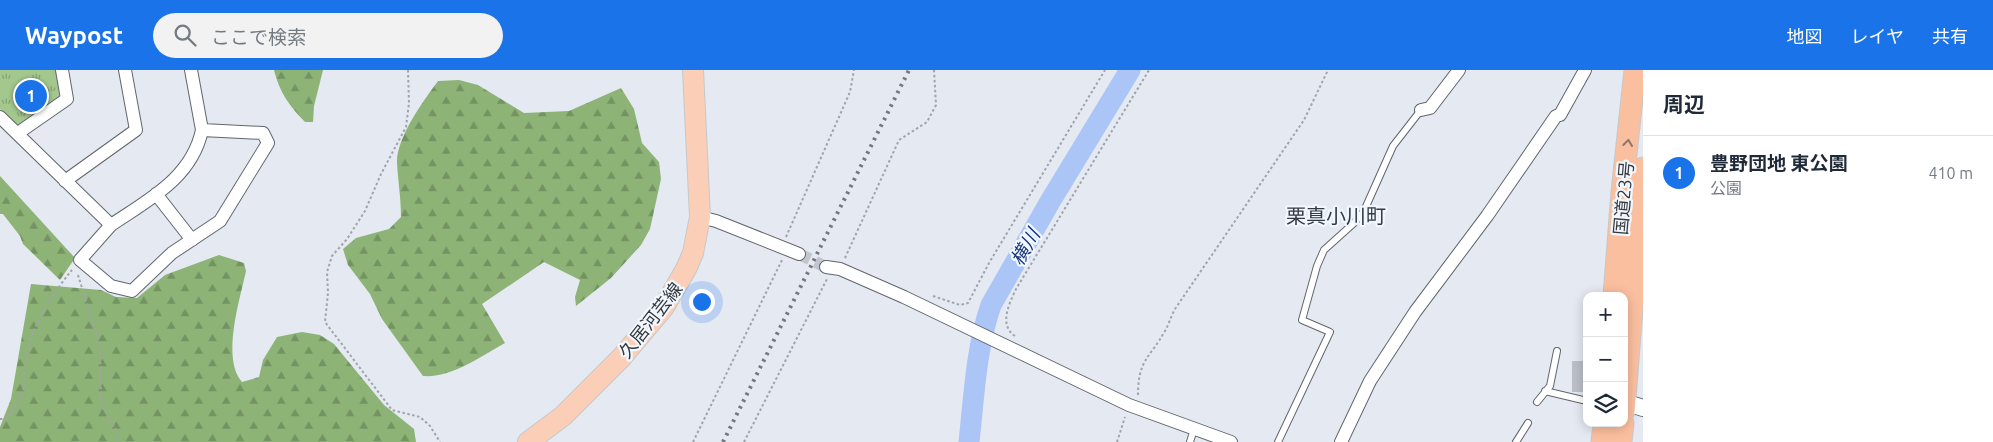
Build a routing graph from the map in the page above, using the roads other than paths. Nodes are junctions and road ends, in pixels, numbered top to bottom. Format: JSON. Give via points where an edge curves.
{"nodes":[{"id":1,"x":62,"y":70,"type":"edge"},
{"id":2,"x":125,"y":70,"type":"edge"},
{"id":3,"x":191,"y":70,"type":"edge"},
{"id":4,"x":693,"y":70,"type":"edge"},
{"id":5,"x":1459,"y":70,"type":"edge"},
{"id":6,"x":1585,"y":70,"type":"edge"},
{"id":7,"x":1635,"y":70,"type":"edge"},
{"id":8,"x":1421,"y":110,"type":"joint"},
{"id":9,"x":0,"y":117,"type":"edge"},
{"id":10,"x":202,"y":130,"type":"junction"},
{"id":11,"x":18,"y":134,"type":"junction"},
{"id":12,"x":1643,"y":168,"type":"edge"},
{"id":13,"x":65,"y":181,"type":"junction"},
{"id":14,"x":156,"y":194,"type":"junction"},
{"id":15,"x":700,"y":218,"type":"junction"},
{"id":16,"x":111,"y":225,"type":"junction"},
{"id":17,"x":192,"y":240,"type":"junction"},
{"id":18,"x":799,"y":254,"type":"tunnel mouth"},
{"id":19,"x":833,"y":268,"type":"tunnel mouth"},
{"id":20,"x":1638,"y":274,"type":"edge"},
{"id":21,"x":1614,"y":292,"type":"edge"},
{"id":22,"x":1557,"y":351,"type":"dead end"},
{"id":23,"x":1545,"y":391,"type":"junction"},
{"id":24,"x":1583,"y":401,"type":"edge"},
{"id":25,"x":1537,"y":402,"type":"dead end"},
{"id":26,"x":1629,"y":406,"type":"edge"},
{"id":27,"x":1528,"y":423,"type":"dead end"},
{"id":28,"x":1604,"y":427,"type":"edge"},
{"id":29,"x":1623,"y":427,"type":"edge"},
{"id":30,"x":1194,"y":429,"type":"junction"},
{"id":31,"x":528,"y":442,"type":"edge"},
{"id":32,"x":1190,"y":442,"type":"edge"},
{"id":33,"x":1230,"y":442,"type":"edge"},
{"id":34,"x":1278,"y":442,"type":"edge"},
{"id":35,"x":1341,"y":442,"type":"edge"},
{"id":36,"x":1516,"y":442,"type":"edge"},
{"id":37,"x":1602,"y":442,"type":"edge"},
{"id":38,"x":1621,"y":442,"type":"edge"}],
"edges":[{"from":1,"to":11,"type":"street","via":[[67,99]]},
{"from":2,"to":13,"type":"street","via":[[136,130]]},
{"from":3,"to":10,"type":"street"},
{"from":4,"to":15,"type":"main road","name":"久居河芸線"},
{"from":5,"to":8,"type":"street","via":[[1430,108]]},
{"from":6,"to":35,"type":"street","via":[[1560,115],[1556,116],[1415,312],[1370,382]]},
{"from":21,"to":7,"type":"highway","name":"国道23号","one_way":true},
{"from":8,"to":34,"type":"lane","via":[[1393,146],[1364,211],[1328,246],[1319,261],[1302,320],[1330,332]]},
{"from":9,"to":11,"type":"street"},
{"from":10,"to":14,"type":"street","via":[[187,167]]},
{"from":10,"to":17,"type":"street","via":[[263,133],[268,143],[225,215]]},
{"from":11,"to":13,"type":"street"},
{"from":12,"to":20,"type":"highway","name":"国道23号"},
{"from":13,"to":16,"type":"street"},
{"from":14,"to":16,"type":"street"},
{"from":14,"to":17,"type":"street"},
{"from":15,"to":18,"type":"street","via":[[716,221]]},
{"from":15,"to":31,"type":"main road","name":"久居河芸線","via":[[693,253],[664,307],[594,386]]},
{"from":16,"to":17,"type":"street","via":[[78,263],[111,286],[132,291],[172,253]]},
{"from":19,"to":30,"type":"street","via":[[904,298],[1132,407]]},
{"from":20,"to":26,"type":"highway","name":"国道23号"},
{"from":22,"to":23,"type":"lane","via":[[1550,386]]},
{"from":23,"to":24,"type":"lane"},
{"from":23,"to":25,"type":"lane"},
{"from":27,"to":36,"type":"lane"},
{"from":28,"to":37,"type":"highway"},
{"from":29,"to":38,"type":"highway"},
{"from":30,"to":32,"type":"lane"},
{"from":30,"to":33,"type":"street"}]}
